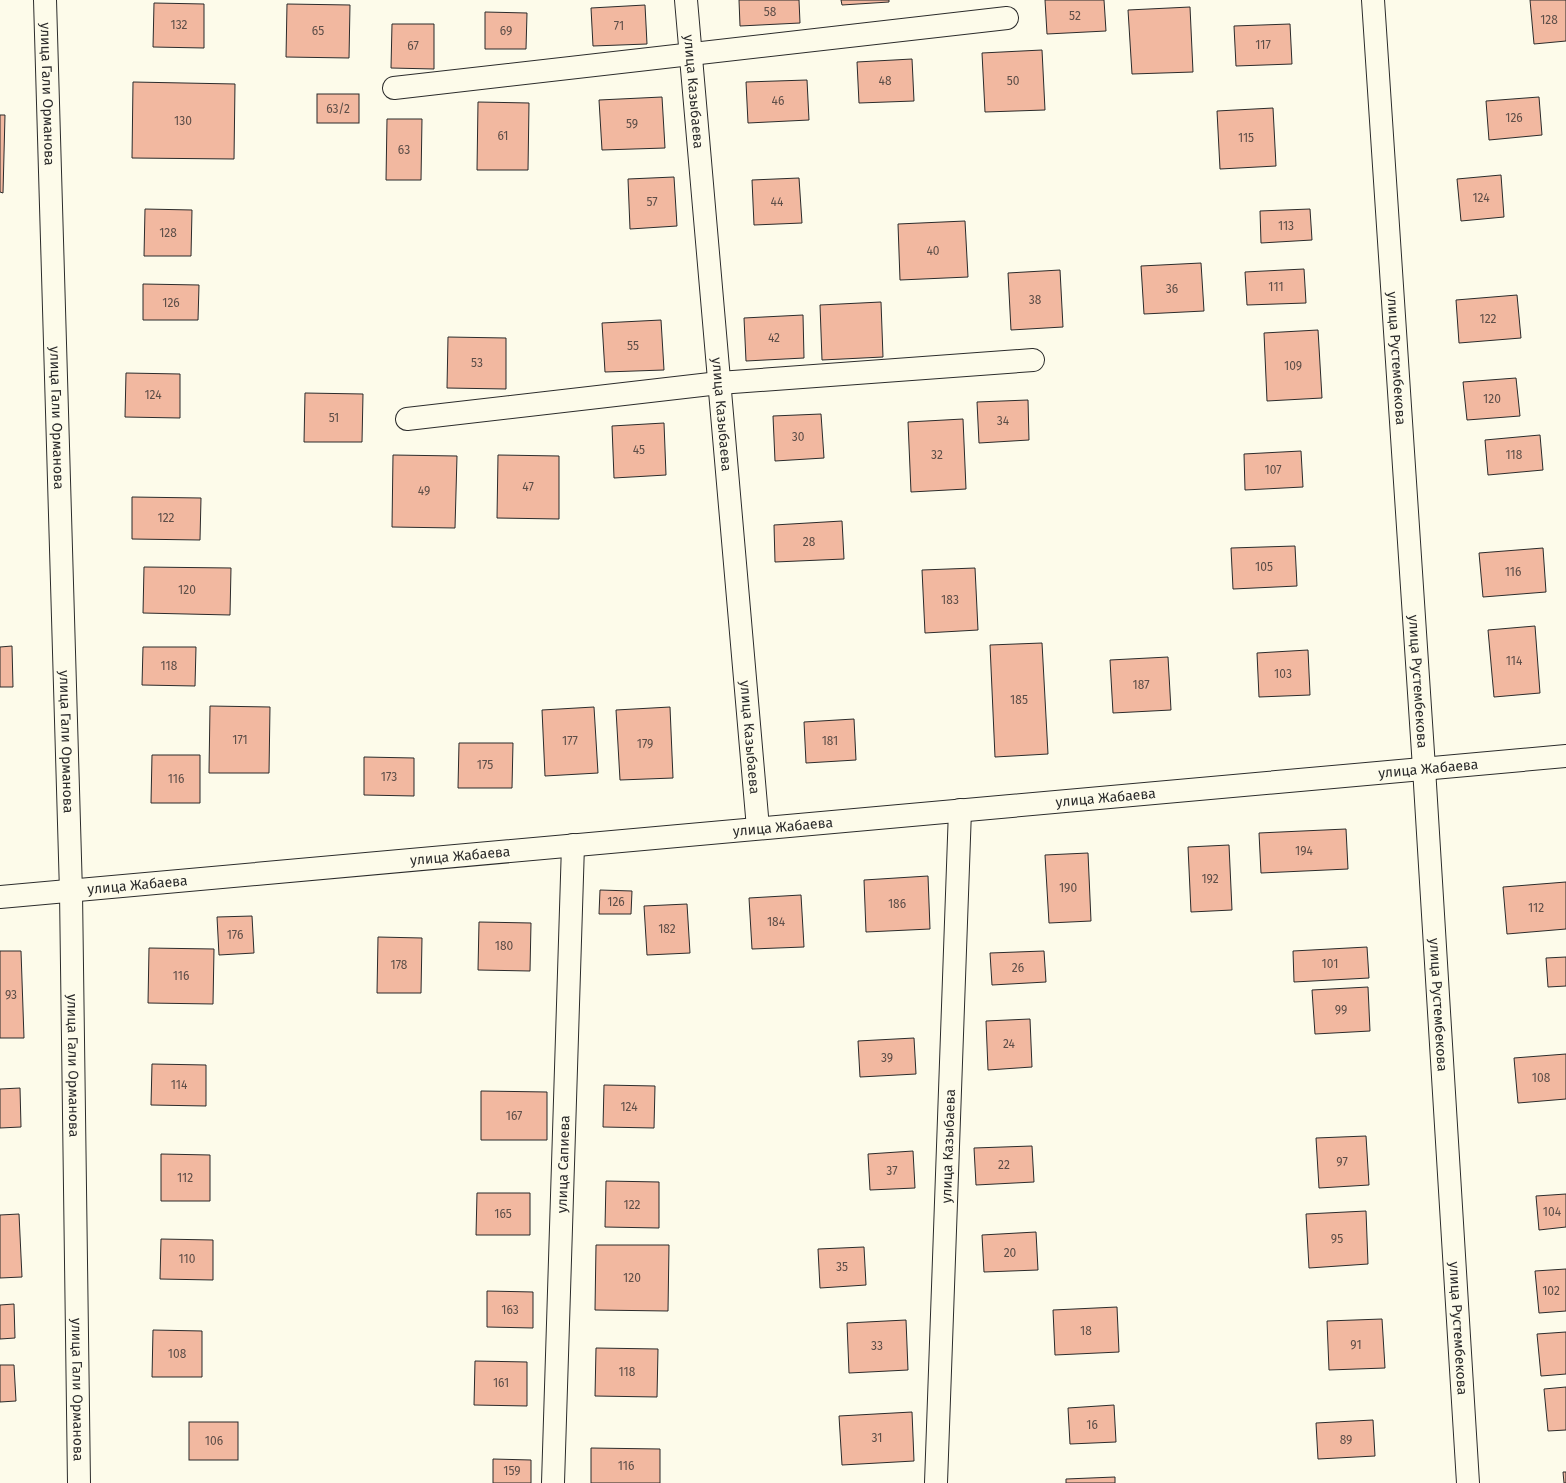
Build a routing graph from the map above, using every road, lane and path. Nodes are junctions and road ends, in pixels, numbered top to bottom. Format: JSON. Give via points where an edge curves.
{"nodes":[{"id":1,"x":45,"y":0,"type":"edge"},
{"id":2,"x":686,"y":0,"type":"edge"},
{"id":3,"x":1373,"y":0,"type":"edge"},
{"id":4,"x":1007,"y":18,"type":"dead end"},
{"id":5,"x":690,"y":55,"type":"junction"},
{"id":6,"x":394,"y":88,"type":"dead end"},
{"id":7,"x":1033,"y":360,"type":"dead end"},
{"id":8,"x":719,"y":383,"type":"junction"},
{"id":9,"x":407,"y":419,"type":"dead end"},
{"id":10,"x":1566,"y":756,"type":"edge"},
{"id":11,"x":1424,"y":768,"type":"junction"},
{"id":12,"x":960,"y":810,"type":"junction"},
{"id":13,"x":758,"y":828,"type":"junction"},
{"id":14,"x":573,"y":845,"type":"junction"},
{"id":15,"x":71,"y":892,"type":"junction"},
{"id":16,"x":0,"y":897,"type":"edge"},
{"id":17,"x":79,"y":1483,"type":"edge"},
{"id":18,"x":553,"y":1483,"type":"edge"},
{"id":19,"x":936,"y":1483,"type":"edge"},
{"id":20,"x":1468,"y":1483,"type":"edge"}],
"edges":[{"from":1,"to":15,"type":"street","name":"улица Гали Орманова"},
{"from":2,"to":5,"type":"street","name":"улица Казыбаева"},
{"from":3,"to":11,"type":"street","name":"улица Рустембекова"},
{"from":4,"to":5,"type":"street"},
{"from":5,"to":6,"type":"street"},
{"from":5,"to":8,"type":"street","name":"улица Казыбаева"},
{"from":7,"to":8,"type":"street"},
{"from":8,"to":9,"type":"street"},
{"from":8,"to":13,"type":"street","name":"улица Казыбаева"},
{"from":10,"to":11,"type":"street","name":"улица Жабаева"},
{"from":11,"to":12,"type":"street","name":"улица Жабаева"},
{"from":11,"to":20,"type":"street","name":"улица Рустембекова"},
{"from":12,"to":13,"type":"street","name":"улица Жабаева"},
{"from":12,"to":19,"type":"street","name":"улица Казыбаева"},
{"from":13,"to":14,"type":"street","name":"улица Жабаева"},
{"from":14,"to":15,"type":"street","name":"улица Жабаева"},
{"from":14,"to":18,"type":"street","name":"улица Сапиева"},
{"from":15,"to":16,"type":"street","name":"улица Жабаева"},
{"from":15,"to":17,"type":"street","name":"улица Гали Орманова"}]}
